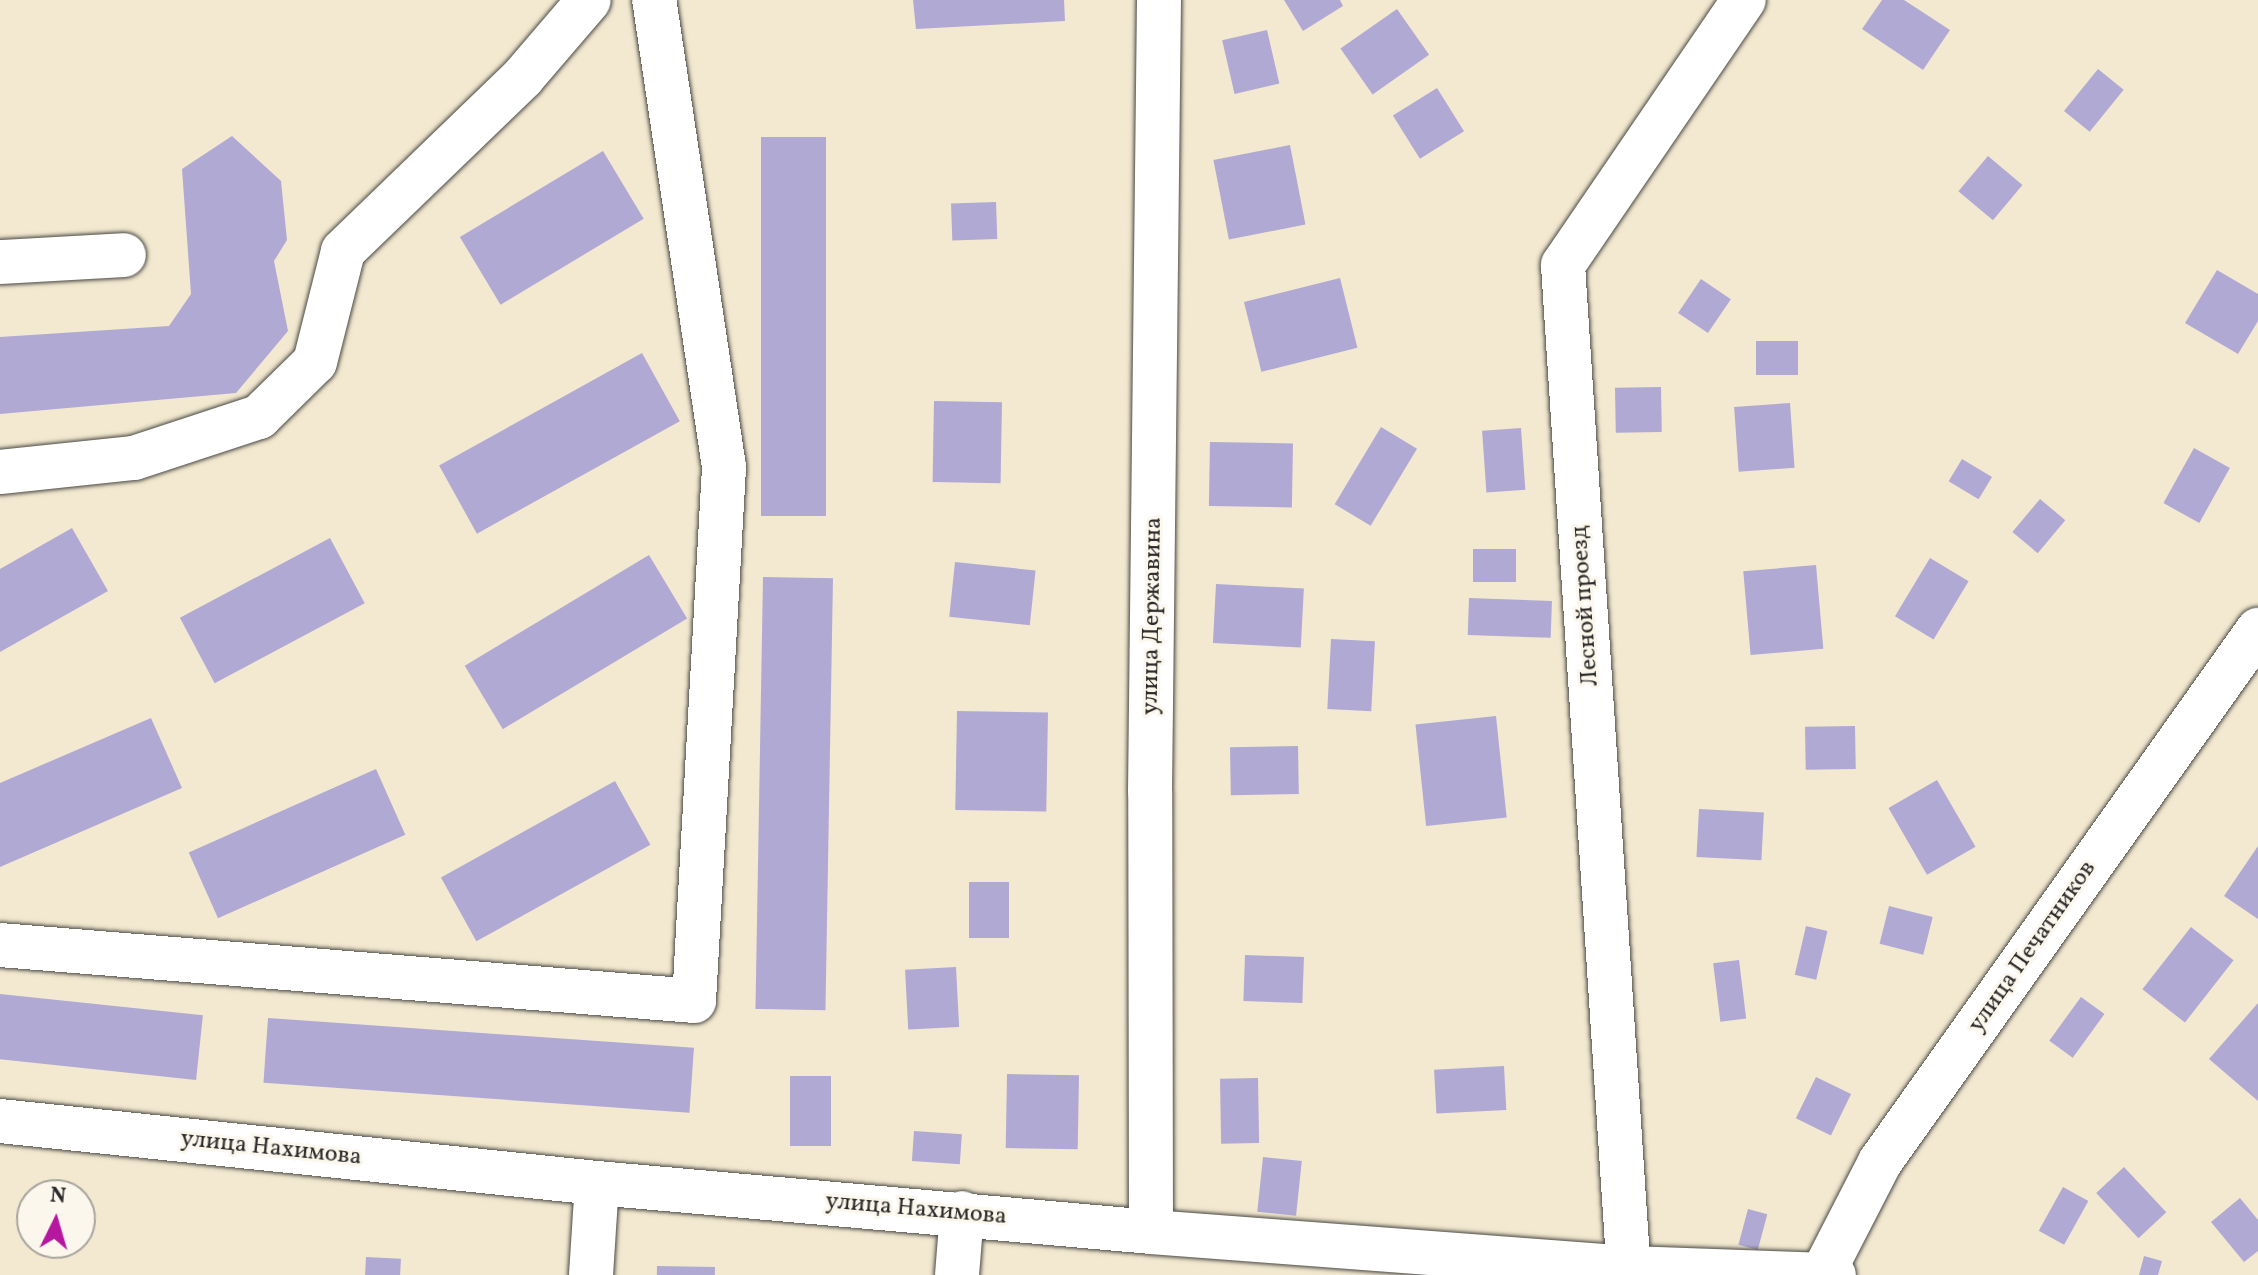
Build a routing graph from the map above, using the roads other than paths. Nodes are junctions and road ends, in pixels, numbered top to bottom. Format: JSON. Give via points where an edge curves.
{"nodes":[{"id":1,"x":589,"y":0,"type":"edge"},
{"id":2,"x":654,"y":0,"type":"edge"},
{"id":3,"x":1159,"y":0,"type":"edge"},
{"id":4,"x":1744,"y":0,"type":"edge"},
{"id":5,"x":124,"y":255,"type":"dead end"},
{"id":6,"x":0,"y":262,"type":"edge"},
{"id":7,"x":0,"y":472,"type":"edge"},
{"id":8,"x":2258,"y":630,"type":"edge"},
{"id":9,"x":0,"y":945,"type":"edge"},
{"id":10,"x":0,"y":1121,"type":"edge"},
{"id":11,"x":597,"y":1183,"type":"junction"},
{"id":12,"x":962,"y":1213,"type":"junction"},
{"id":13,"x":1151,"y":1232,"type":"junction"},
{"id":14,"x":1630,"y":1271,"type":"edge"},
{"id":15,"x":1829,"y":1274,"type":"edge"},
{"id":16,"x":591,"y":1275,"type":"edge"},
{"id":17,"x":957,"y":1275,"type":"edge"}],
"edges":[{"from":1,"to":7,"type":"street","via":[[523,77],[343,251],[315,362],[259,417],[134,458]]},
{"from":2,"to":9,"type":"street","via":[[724,467],[694,1001]]},
{"from":3,"to":13,"type":"street","name":"улица Державина"},
{"from":4,"to":14,"type":"street","name":"Лесной проезд","via":[[1563,265]]},
{"from":5,"to":6,"type":"street"},
{"from":8,"to":15,"type":"street","name":"улица Печатников","via":[[1880,1162]]},
{"from":10,"to":11,"type":"street","name":"улица Нахимова"},
{"from":11,"to":12,"type":"street","name":"улица Нахимова"},
{"from":11,"to":16,"type":"street"},
{"from":12,"to":13,"type":"street","name":"улица Нахимова"},
{"from":12,"to":17,"type":"street"},
{"from":13,"to":14,"type":"street","name":"улица Нахимова"},
{"from":14,"to":15,"type":"street","name":"улица Нахимова"}]}
